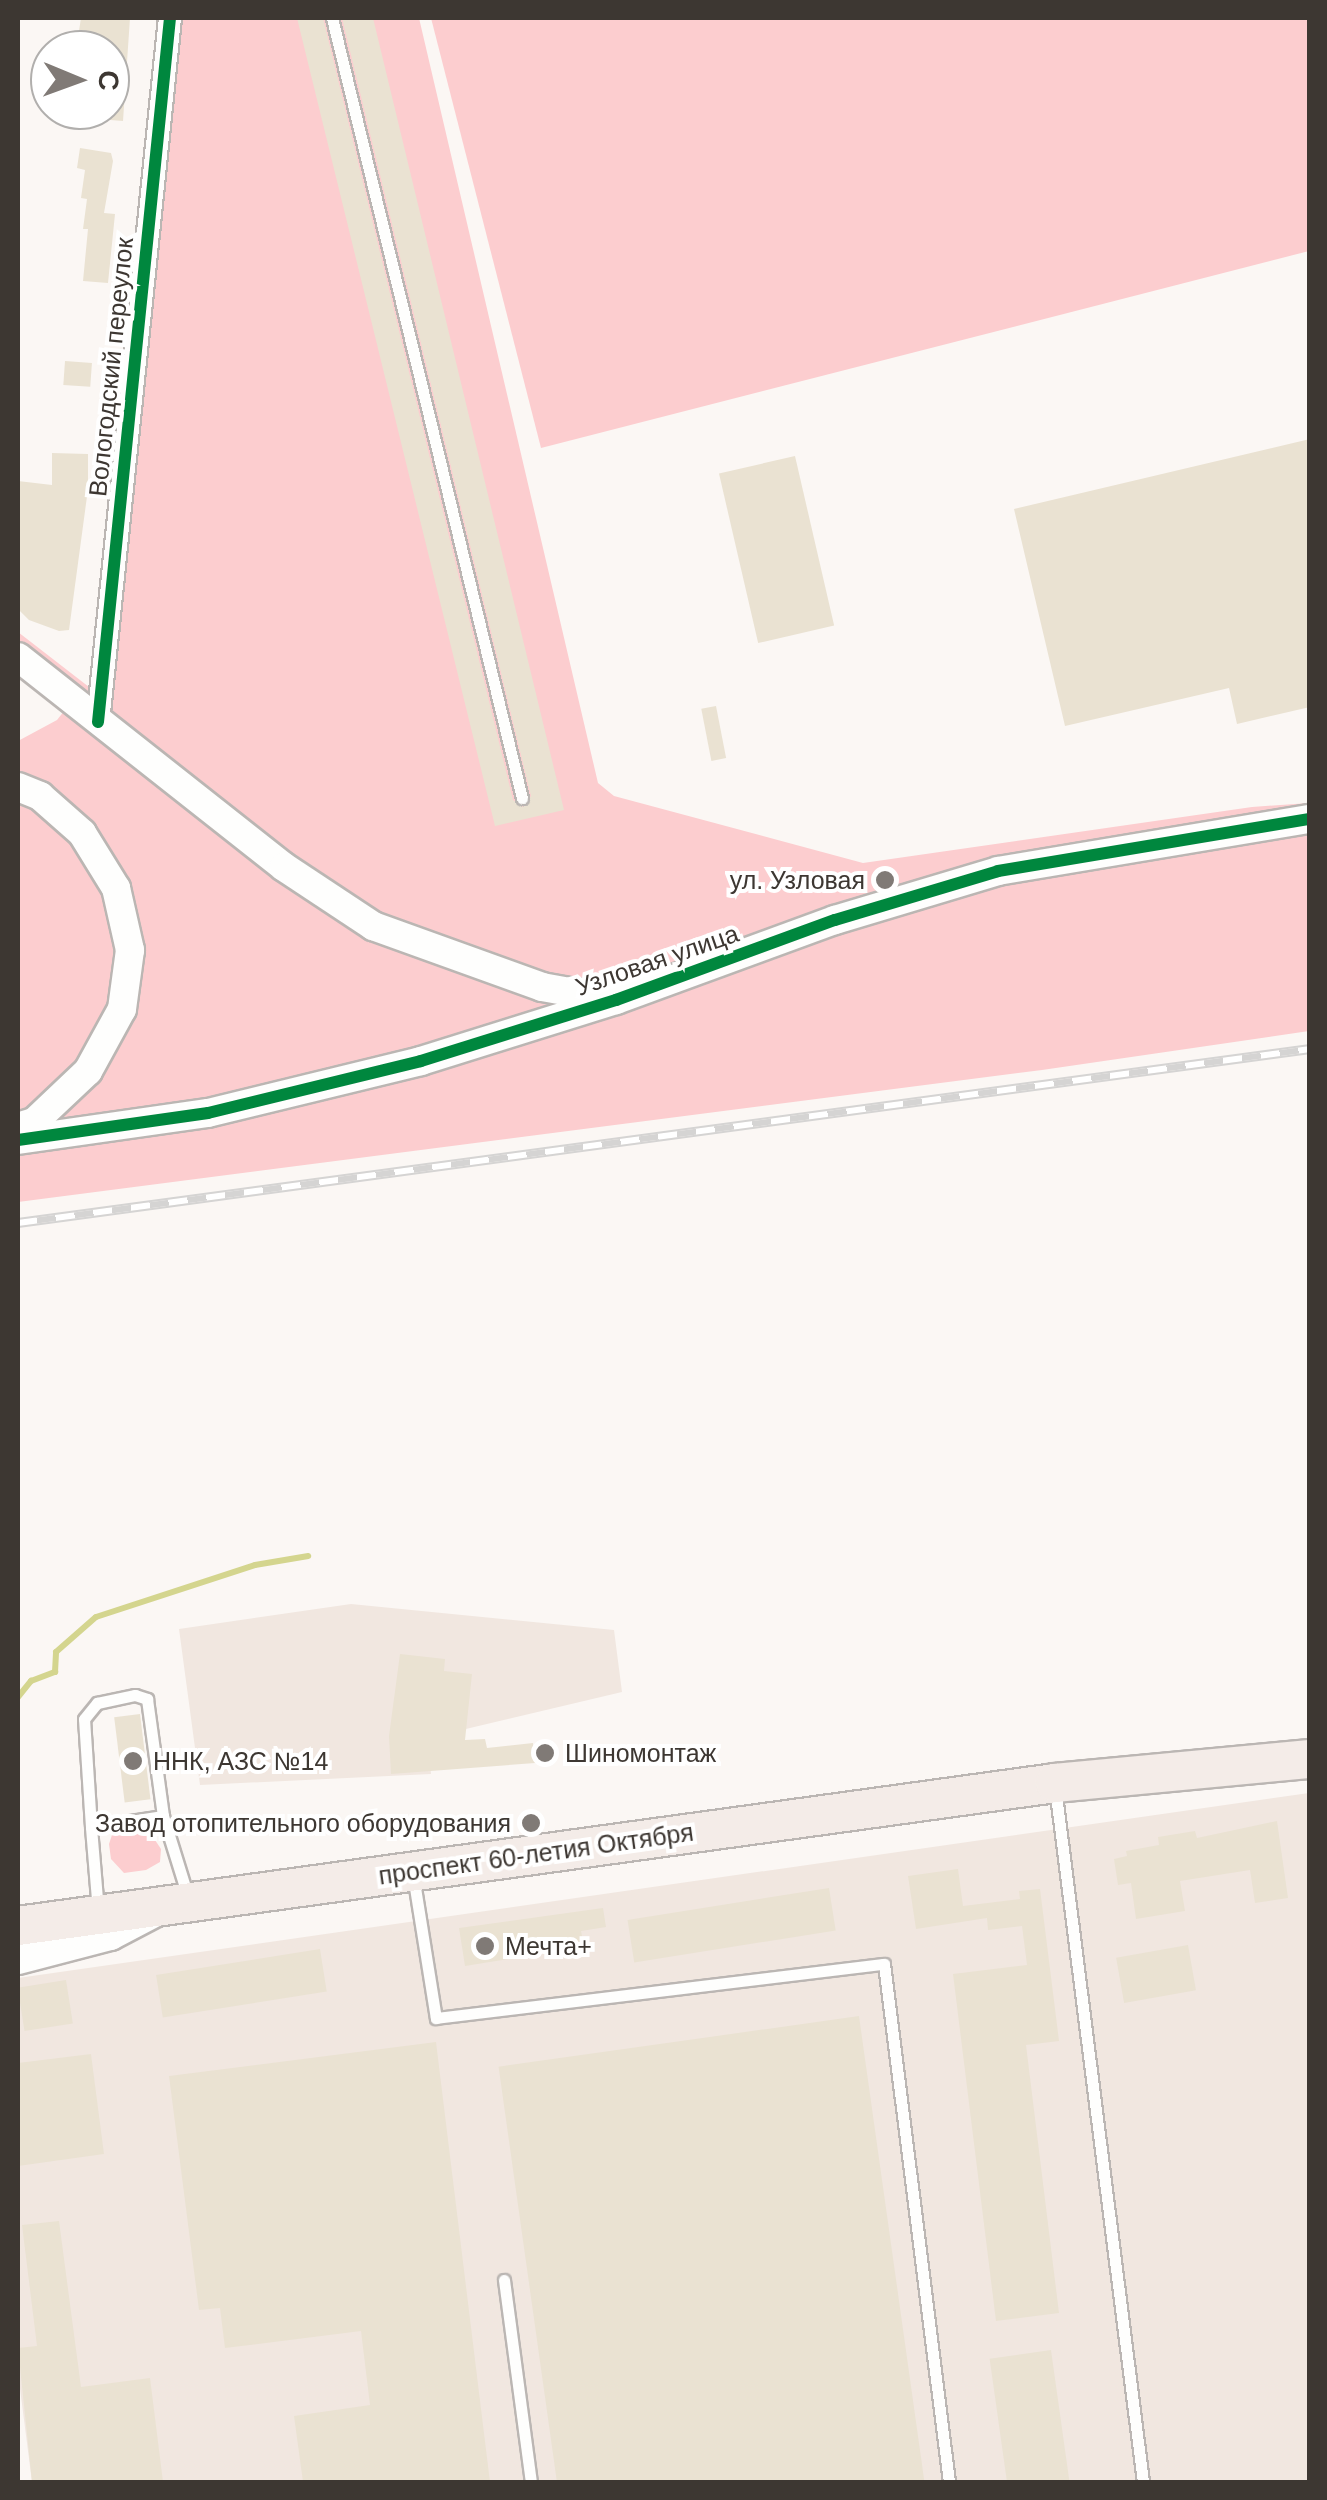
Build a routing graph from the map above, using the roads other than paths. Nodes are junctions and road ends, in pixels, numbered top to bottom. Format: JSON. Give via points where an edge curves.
{"nodes":[{"id":1,"x":170,"y":18,"type":"edge"},
{"id":2,"x":332,"y":18,"type":"edge"},
{"id":3,"x":18,"y":658,"type":"edge"},
{"id":4,"x":98,"y":722,"type":"junction"},
{"id":5,"x":18,"y":787,"type":"edge"},
{"id":6,"x":522,"y":798,"type":"dead end"},
{"id":7,"x":1310,"y":818,"type":"edge"},
{"id":8,"x":616,"y":1000,"type":"junction"},
{"id":9,"x":88,"y":1071,"type":"junction"},
{"id":10,"x":18,"y":1127,"type":"edge"},
{"id":11,"x":109,"y":1128,"type":"junction"},
{"id":12,"x":18,"y":1140,"type":"edge"},
{"id":13,"x":1310,"y":1736,"type":"edge"},
{"id":14,"x":1310,"y":1759,"type":"edge"},
{"id":15,"x":1054,"y":1783,"type":"junction"},
{"id":16,"x":163,"y":1816,"type":"junction"},
{"id":17,"x":91,"y":1827,"type":"junction"},
{"id":18,"x":412,"y":1871,"type":"junction"},
{"id":19,"x":178,"y":1903,"type":"junction"},
{"id":20,"x":98,"y":1914,"type":"junction"},
{"id":21,"x":26,"y":1923,"type":"edge"},
{"id":22,"x":18,"y":1958,"type":"edge"},
{"id":23,"x":504,"y":2280,"type":"dead end"},
{"id":24,"x":531,"y":2482,"type":"edge"},
{"id":25,"x":949,"y":2482,"type":"edge"},
{"id":26,"x":1143,"y":2482,"type":"edge"}],
"edges":[{"from":1,"to":4,"type":"street","name":"Вологодский переулок"},
{"from":2,"to":6,"type":"lane"},
{"from":3,"to":4,"type":"street"},
{"from":4,"to":8,"type":"street","via":[[284,867],[373,926],[542,987]]},
{"from":5,"to":9,"type":"street","via":[[40,796],[82,833],[116,888],[130,950],[122,1008]]},
{"from":7,"to":8,"type":"street","name":"Узловая улица","via":[[998,871],[835,920]]},
{"from":8,"to":11,"type":"street","name":"Узловая улица","via":[[421,1061],[208,1113]]},
{"from":9,"to":10,"type":"street","via":[[34,1122]]},
{"from":9,"to":11,"type":"street","via":[[74,1095],[76,1106],[84,1118]]},
{"from":11,"to":12,"type":"street","name":"Узловая улица"},
{"from":13,"to":15,"type":"highway","name":"проспект 60-летия Октября"},
{"from":14,"to":15,"type":"highway","name":"проспект 60-летия Октября"},
{"from":15,"to":18,"type":"highway","name":"проспект 60-летия Октября"},
{"from":15,"to":26,"type":"lane"},
{"from":16,"to":17,"type":"lane"},
{"from":16,"to":17,"type":"lane","via":[[147,1699],[135,1696],[97,1703],[84,1719]]},
{"from":16,"to":19,"type":"lane"},
{"from":17,"to":20,"type":"lane"},
{"from":18,"to":19,"type":"highway","name":"проспект 60-летия Октября"},
{"from":18,"to":25,"type":"lane","via":[[436,2018],[884,1964]]},
{"from":19,"to":20,"type":"highway","name":"проспект 60-летия Октября"},
{"from":19,"to":22,"type":"main road","via":[[110,1934]]},
{"from":20,"to":21,"type":"highway","name":"проспект 60-летия Октября"},
{"from":23,"to":24,"type":"lane"}]}
